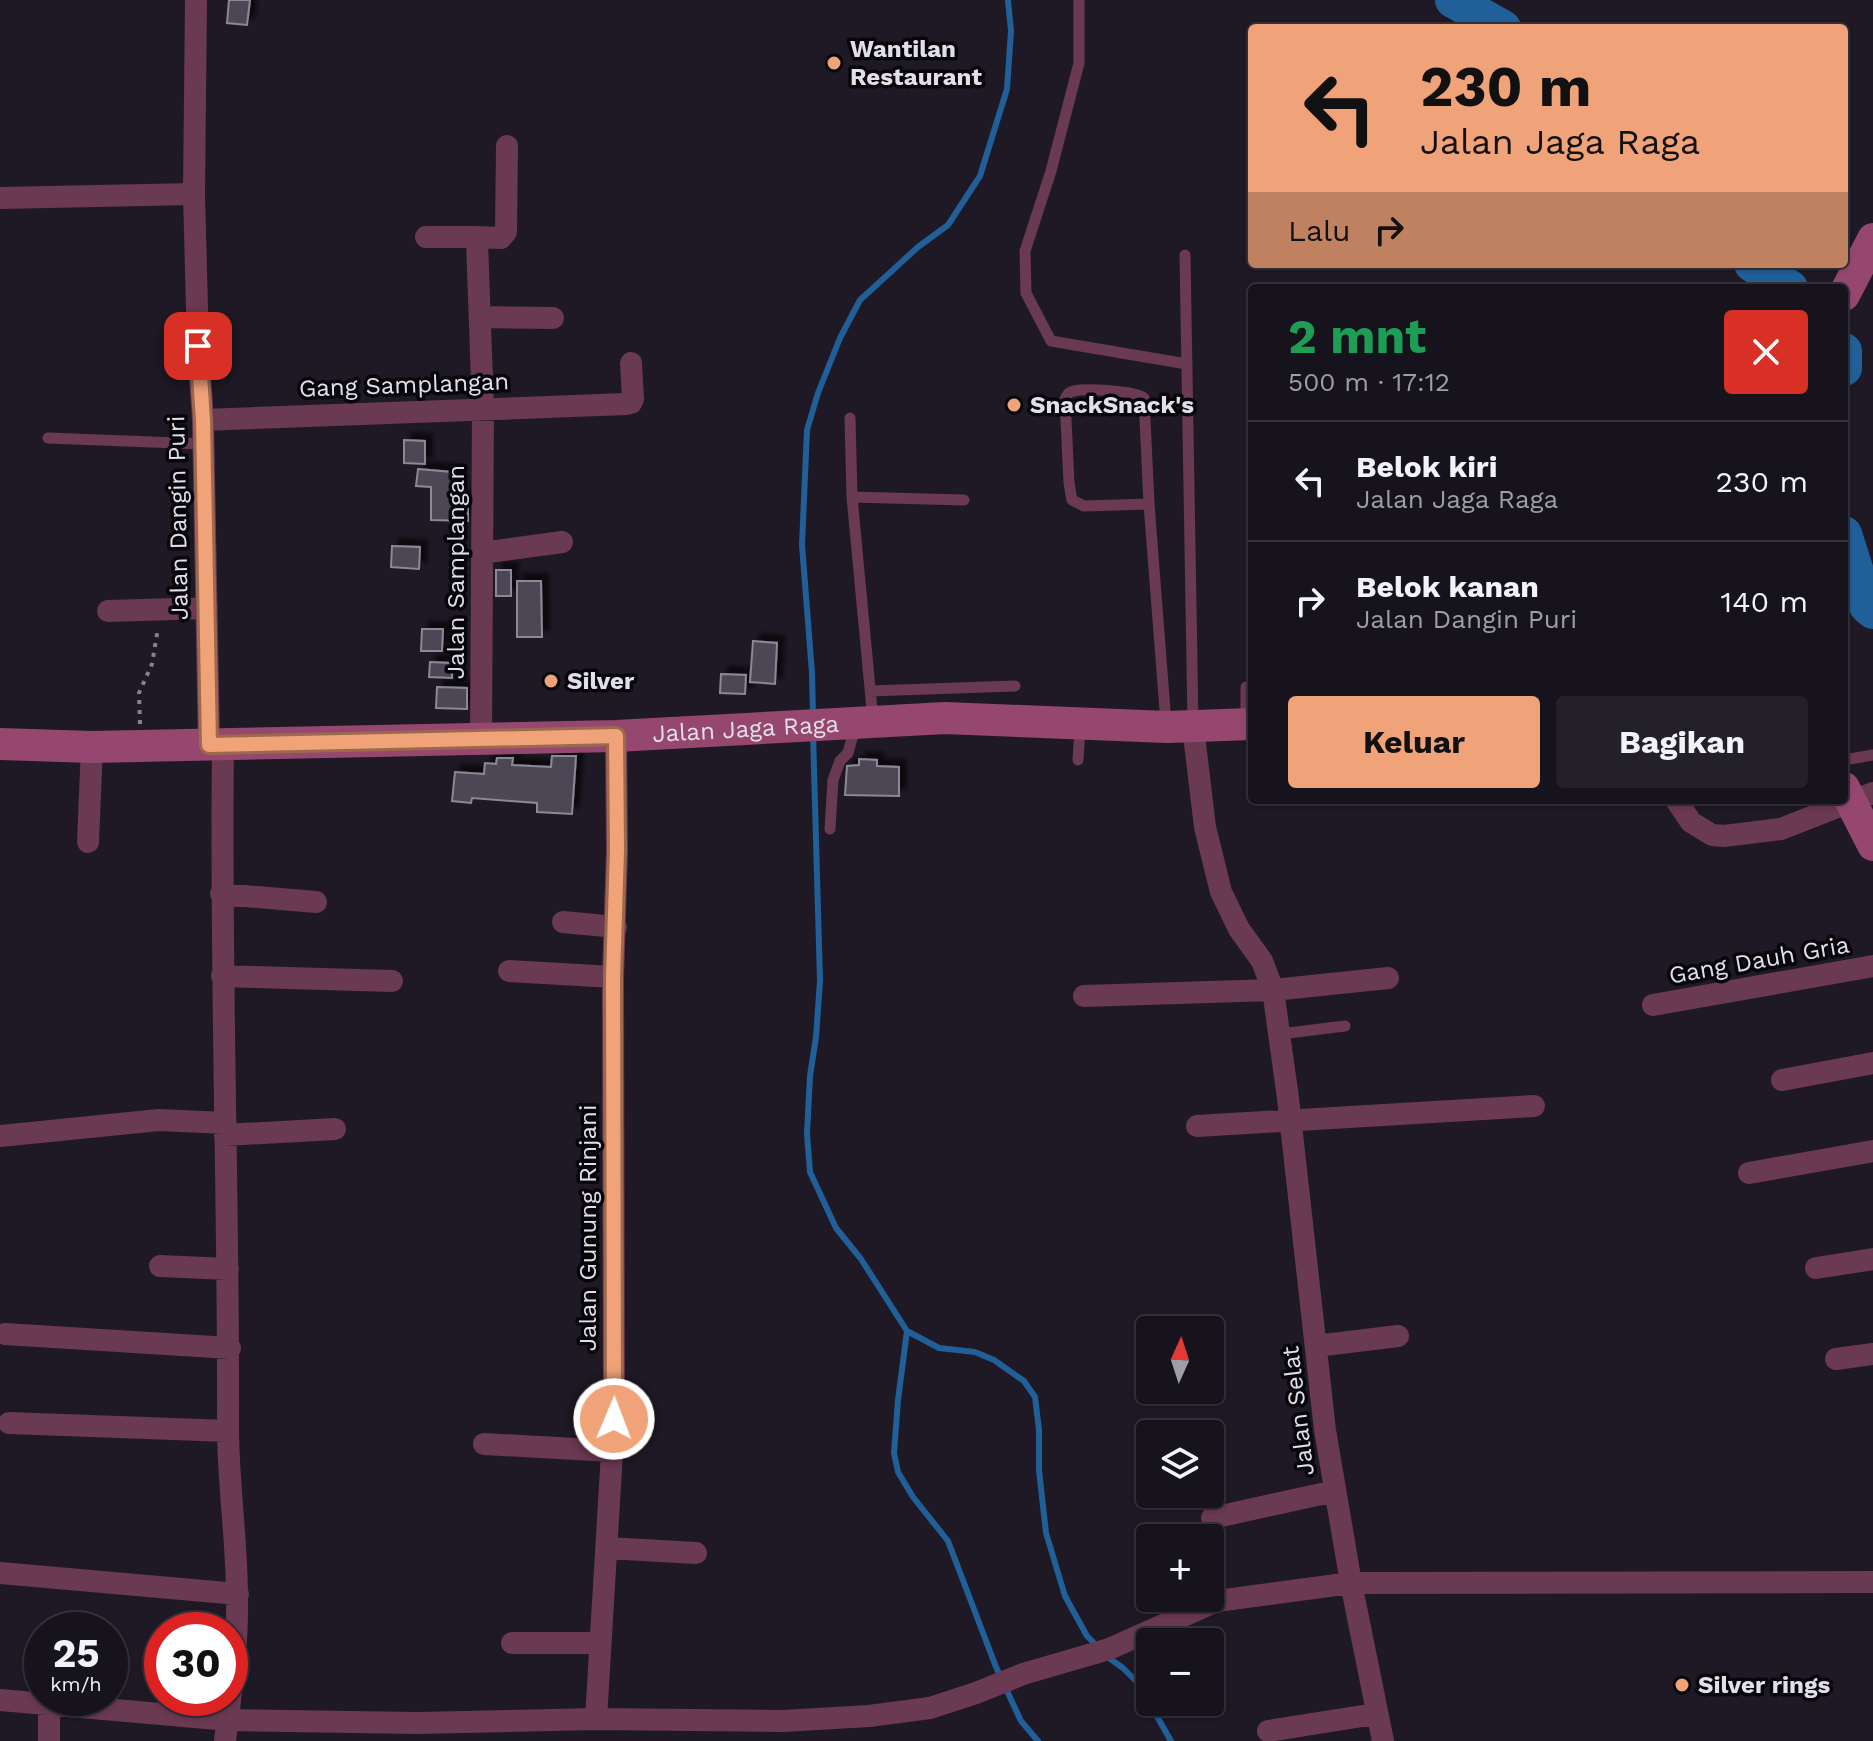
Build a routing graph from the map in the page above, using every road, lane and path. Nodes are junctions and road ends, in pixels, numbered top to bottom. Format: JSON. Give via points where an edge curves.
{"nodes":[{"id":1,"x":196,"y":0,"type":"edge"},
{"id":2,"x":1079,"y":0,"type":"edge"},
{"id":3,"x":507,"y":146,"type":"dead end"},
{"id":4,"x":194,"y":194,"type":"junction"},
{"id":5,"x":0,"y":198,"type":"edge"},
{"id":6,"x":426,"y":237,"type":"dead end"},
{"id":7,"x":475,"y":237,"type":"junction"},
{"id":8,"x":1873,"y":239,"type":"edge"},
{"id":9,"x":1185,"y":255,"type":"dead end"},
{"id":10,"x":1848,"y":288,"type":"edge"},
{"id":11,"x":480,"y":317,"type":"junction"},
{"id":12,"x":553,"y":318,"type":"dead end"},
{"id":13,"x":631,"y":363,"type":"dead end"},
{"id":14,"x":1187,"y":364,"type":"junction"},
{"id":15,"x":483,"y":408,"type":"junction"},
{"id":16,"x":850,"y":418,"type":"dead end"},
{"id":17,"x":203,"y":420,"type":"junction"},
{"id":18,"x":48,"y":438,"type":"dead end"},
{"id":19,"x":203,"y":444,"type":"junction"},
{"id":20,"x":852,"y":497,"type":"junction"},
{"id":21,"x":964,"y":500,"type":"dead end"},
{"id":22,"x":1149,"y":504,"type":"junction"},
{"id":23,"x":562,"y":542,"type":"dead end"},
{"id":24,"x":481,"y":553,"type":"junction"},
{"id":25,"x":207,"y":608,"type":"junction"},
{"id":26,"x":108,"y":611,"type":"dead end"},
{"id":27,"x":160,"y":611,"type":"junction"},
{"id":28,"x":1015,"y":686,"type":"dead end"},
{"id":29,"x":1246,"y":687,"type":"dead end"},
{"id":30,"x":1248,"y":712,"type":"edge"},
{"id":31,"x":861,"y":714,"type":"junction"},
{"id":32,"x":1080,"y":723,"type":"junction"},
{"id":33,"x":1248,"y":724,"type":"edge"},
{"id":34,"x":1180,"y":727,"type":"junction"},
{"id":35,"x":616,"y":736,"type":"junction"},
{"id":36,"x":481,"y":737,"type":"junction"},
{"id":37,"x":0,"y":744,"type":"edge"},
{"id":38,"x":216,"y":744,"type":"junction"},
{"id":39,"x":141,"y":746,"type":"junction"},
{"id":40,"x":92,"y":747,"type":"junction"},
{"id":41,"x":1873,"y":755,"type":"edge"},
{"id":42,"x":1848,"y":759,"type":"edge"},
{"id":43,"x":1078,"y":760,"type":"dead end"},
{"id":44,"x":1679,"y":804,"type":"edge"},
{"id":45,"x":1863,"y":812,"type":"edge"},
{"id":46,"x":830,"y":829,"type":"dead end"},
{"id":47,"x":88,"y":842,"type":"dead end"},
{"id":48,"x":221,"y":894,"type":"junction"},
{"id":49,"x":316,"y":902,"type":"dead end"},
{"id":50,"x":563,"y":922,"type":"dead end"},
{"id":51,"x":616,"y":927,"type":"junction"},
{"id":52,"x":1873,"y":966,"type":"edge"},
{"id":53,"x":509,"y":971,"type":"dead end"},
{"id":54,"x":222,"y":976,"type":"junction"},
{"id":55,"x":613,"y":977,"type":"junction"},
{"id":56,"x":1388,"y":978,"type":"dead end"},
{"id":57,"x":392,"y":981,"type":"dead end"},
{"id":58,"x":1273,"y":990,"type":"junction"},
{"id":59,"x":1084,"y":996,"type":"dead end"},
{"id":60,"x":1653,"y":1005,"type":"dead end"},
{"id":61,"x":1345,"y":1026,"type":"dead end"},
{"id":62,"x":1280,"y":1034,"type":"junction"},
{"id":63,"x":1873,"y":1063,"type":"edge"},
{"id":64,"x":1782,"y":1080,"type":"dead end"},
{"id":65,"x":1534,"y":1106,"type":"dead end"},
{"id":66,"x":1290,"y":1120,"type":"junction"},
{"id":67,"x":1197,"y":1126,"type":"dead end"},
{"id":68,"x":225,"y":1129,"type":"junction"},
{"id":69,"x":335,"y":1129,"type":"dead end"},
{"id":70,"x":0,"y":1136,"type":"edge"},
{"id":71,"x":1873,"y":1151,"type":"edge"},
{"id":72,"x":1749,"y":1173,"type":"dead end"},
{"id":73,"x":1873,"y":1259,"type":"edge"},
{"id":74,"x":160,"y":1266,"type":"dead end"},
{"id":75,"x":1816,"y":1268,"type":"dead end"},
{"id":76,"x":228,"y":1269,"type":"junction"},
{"id":77,"x":5,"y":1334,"type":"dead end"},
{"id":78,"x":1398,"y":1336,"type":"dead end"},
{"id":79,"x":1316,"y":1346,"type":"junction"},
{"id":80,"x":230,"y":1348,"type":"junction"},
{"id":81,"x":1873,"y":1354,"type":"edge"},
{"id":82,"x":1836,"y":1359,"type":"dead end"},
{"id":83,"x":9,"y":1423,"type":"dead end"},
{"id":84,"x":228,"y":1431,"type":"junction"},
{"id":85,"x":484,"y":1444,"type":"dead end"},
{"id":86,"x":612,"y":1451,"type":"junction"},
{"id":87,"x":1335,"y":1491,"type":"junction"},
{"id":88,"x":1212,"y":1518,"type":"dead end"},
{"id":89,"x":607,"y":1548,"type":"junction"},
{"id":90,"x":696,"y":1553,"type":"dead end"},
{"id":91,"x":0,"y":1573,"type":"edge"},
{"id":92,"x":1873,"y":1582,"type":"edge"},
{"id":93,"x":1351,"y":1583,"type":"junction"},
{"id":94,"x":238,"y":1594,"type":"junction"},
{"id":95,"x":512,"y":1643,"type":"dead end"},
{"id":96,"x":600,"y":1643,"type":"junction"},
{"id":97,"x":0,"y":1700,"type":"edge"},
{"id":98,"x":24,"y":1702,"type":"edge"},
{"id":99,"x":1375,"y":1714,"type":"junction"},
{"id":100,"x":49,"y":1716,"type":"edge"},
{"id":101,"x":128,"y":1716,"type":"edge"},
{"id":102,"x":596,"y":1719,"type":"junction"},
{"id":103,"x":227,"y":1730,"type":"edge"},
{"id":104,"x":1268,"y":1731,"type":"dead end"},
{"id":105,"x":420,"y":1732,"type":"edge"},
{"id":106,"x":49,"y":1741,"type":"edge"},
{"id":107,"x":1383,"y":1741,"type":"edge"}],
"edges":[{"from":1,"to":4,"type":"street","name":"Jalan Dangin Puri"},
{"from":2,"to":14,"type":"lane","via":[[1079,63],[1025,251],[1026,293],[1051,341]]},
{"from":3,"to":7,"type":"street","via":[[506,232],[501,238]]},
{"from":4,"to":5,"type":"street"},
{"from":4,"to":17,"type":"street","name":"Jalan Dangin Puri"},
{"from":6,"to":7,"type":"street"},
{"from":7,"to":11,"type":"street","name":"Jalan Samplangan"},
{"from":8,"to":10,"type":"street"},
{"from":9,"to":14,"type":"lane"},
{"from":11,"to":12,"type":"street"},
{"from":11,"to":15,"type":"street","name":"Jalan Samplangan"},
{"from":13,"to":15,"type":"street","name":"Gang Samplangan","via":[[631,403]]},
{"from":14,"to":34,"type":"lane"},
{"from":15,"to":17,"type":"street","name":"Gang Samplangan"},
{"from":15,"to":24,"type":"street","name":"Jalan Samplangan"},
{"from":16,"to":20,"type":"lane"},
{"from":17,"to":19,"type":"street","name":"Jalan Dangin Puri"},
{"from":18,"to":19,"type":"lane"},
{"from":19,"to":25,"type":"street","name":"Jalan Dangin Puri"},
{"from":20,"to":21,"type":"lane"},
{"from":20,"to":31,"type":"lane"},
{"from":22,"to":22,"type":"lane","via":[[1144,398],[1117,392],[1069,394],[1065,399],[1072,500],[1084,506]]},
{"from":22,"to":34,"type":"lane"},
{"from":23,"to":24,"type":"street"},
{"from":24,"to":36,"type":"street","name":"Jalan Samplangan"},
{"from":25,"to":27,"type":"street"},
{"from":25,"to":38,"type":"street","name":"Jalan Dangin Puri"},
{"from":26,"to":27,"type":"street"},
{"from":27,"to":39,"type":"path","via":[[152,664],[139,693]]},
{"from":28,"to":31,"type":"lane"},
{"from":29,"to":30,"type":"lane"},
{"from":31,"to":32,"type":"street","name":"Jalan Jaga Raga"},
{"from":31,"to":35,"type":"street","name":"Jalan Jaga Raga","via":[[792,727]]},
{"from":31,"to":46,"type":"lane","via":[[833,780]]},
{"from":32,"to":34,"type":"street","name":"Jalan Jaga Raga"},
{"from":32,"to":43,"type":"lane"},
{"from":33,"to":34,"type":"street","name":"Jalan Jaga Raga"},
{"from":34,"to":58,"type":"street","name":"Jalan Selat","via":[[1221,892]]},
{"from":35,"to":36,"type":"street","name":"Jalan Jaga Raga"},
{"from":35,"to":51,"type":"street","name":"Jalan Gunung Rinjani"},
{"from":36,"to":38,"type":"street","name":"Jalan Jaga Raga"},
{"from":37,"to":40,"type":"street","name":"Jalan Jaga Raga"},
{"from":38,"to":39,"type":"street","name":"Jalan Jaga Raga"},
{"from":38,"to":48,"type":"street","name":"Jalan Dangin Puri"},
{"from":39,"to":40,"type":"street","name":"Jalan Jaga Raga"},
{"from":40,"to":47,"type":"street"},
{"from":41,"to":42,"type":"lane"},
{"from":44,"to":45,"type":"street","via":[[1691,822],[1724,836]]},
{"from":48,"to":49,"type":"street"},
{"from":48,"to":54,"type":"street","name":"Jalan Dangin Puri"},
{"from":50,"to":51,"type":"street"},
{"from":51,"to":55,"type":"street","name":"Jalan Gunung Rinjani"},
{"from":52,"to":60,"type":"street","name":"Gang Dauh Gria"},
{"from":53,"to":55,"type":"street"},
{"from":54,"to":57,"type":"street"},
{"from":54,"to":68,"type":"street","name":"Jalan Dangin Puri"},
{"from":55,"to":86,"type":"street","name":"Jalan Gunung Rinjani"},
{"from":56,"to":58,"type":"street"},
{"from":58,"to":59,"type":"street"},
{"from":58,"to":62,"type":"street","name":"Jalan Selat"},
{"from":61,"to":62,"type":"lane"},
{"from":62,"to":66,"type":"street","name":"Jalan Selat"},
{"from":63,"to":64,"type":"street"},
{"from":65,"to":66,"type":"street"},
{"from":66,"to":67,"type":"street"},
{"from":66,"to":79,"type":"street","name":"Jalan Selat"},
{"from":68,"to":69,"type":"street"},
{"from":68,"to":70,"type":"street","via":[[159,1120]]},
{"from":68,"to":76,"type":"street","name":"Jalan Dangin Puri"},
{"from":71,"to":72,"type":"street"},
{"from":73,"to":75,"type":"street"},
{"from":74,"to":76,"type":"street"},
{"from":76,"to":80,"type":"street","name":"Jalan Dangin Puri"},
{"from":77,"to":80,"type":"street"},
{"from":78,"to":79,"type":"street"},
{"from":79,"to":87,"type":"street","name":"Jalan Selat"},
{"from":80,"to":84,"type":"street","name":"Jalan Dangin Puri"},
{"from":81,"to":82,"type":"street"},
{"from":83,"to":84,"type":"street"},
{"from":84,"to":94,"type":"street","name":"Jalan Dangin Puri"},
{"from":85,"to":86,"type":"street"},
{"from":86,"to":89,"type":"street","name":"Jalan Gunung Rinjani"},
{"from":87,"to":88,"type":"street"},
{"from":87,"to":93,"type":"street","name":"Jalan Selat"},
{"from":89,"to":90,"type":"street"},
{"from":89,"to":96,"type":"street","name":"Jalan Gunung Rinjani"},
{"from":91,"to":94,"type":"street"},
{"from":92,"to":93,"type":"street"},
{"from":93,"to":99,"type":"street","name":"Jalan Selat"},
{"from":93,"to":102,"type":"street","via":[[1217,1601],[1109,1649],[930,1708],[783,1721]]},
{"from":94,"to":103,"type":"street","name":"Jalan Dangin Puri"},
{"from":95,"to":96,"type":"street"},
{"from":96,"to":102,"type":"street","name":"Jalan Gunung Rinjani"},
{"from":97,"to":98,"type":"street"},
{"from":99,"to":104,"type":"street"},
{"from":99,"to":107,"type":"street","name":"Jalan Selat"},
{"from":100,"to":106,"type":"street"},
{"from":101,"to":103,"type":"street"},
{"from":102,"to":105,"type":"street"},
{"from":103,"to":105,"type":"street"}]}
